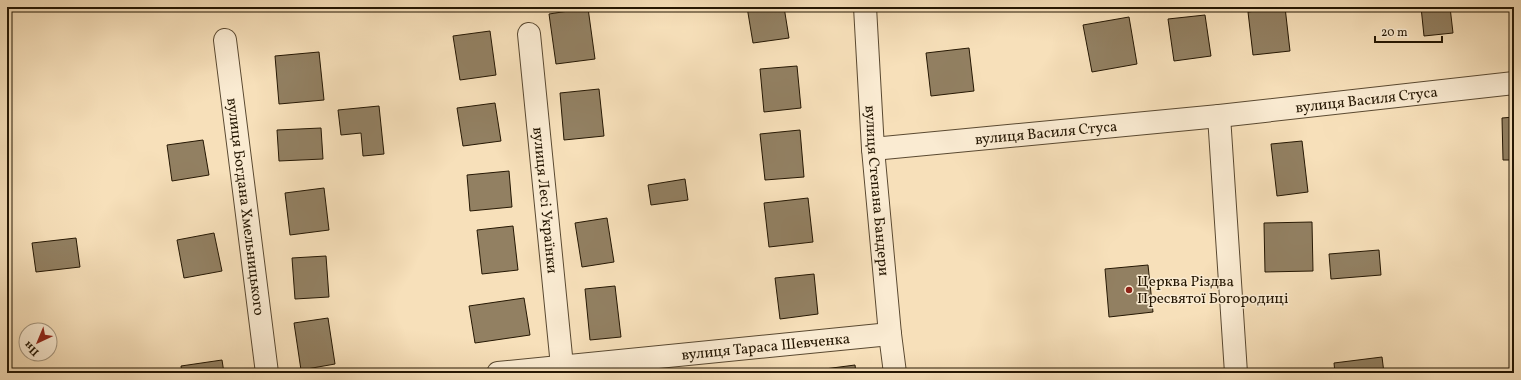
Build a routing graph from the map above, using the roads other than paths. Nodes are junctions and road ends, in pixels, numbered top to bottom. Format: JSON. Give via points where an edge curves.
{"nodes":[{"id":1,"x":865,"y":7,"type":"edge"},
{"id":2,"x":529,"y":34,"type":"dead end"},
{"id":3,"x":225,"y":40,"type":"dead end"},
{"id":4,"x":1514,"y":83,"type":"edge"},
{"id":5,"x":1220,"y":116,"type":"junction"},
{"id":6,"x":873,"y":149,"type":"junction"},
{"id":7,"x":890,"y":334,"type":"junction"},
{"id":8,"x":562,"y":366,"type":"junction"},
{"id":9,"x":267,"y":373,"type":"edge"},
{"id":10,"x":498,"y":373,"type":"edge"},
{"id":11,"x":895,"y":373,"type":"edge"},
{"id":12,"x":1236,"y":373,"type":"edge"}],
"edges":[{"from":1,"to":6,"type":"street","name":"вулиця Степана Бандери"},
{"from":2,"to":8,"type":"street","name":"вулиця Лесі Українки"},
{"from":3,"to":9,"type":"street","name":"вулиця Богдана Хмельницького"},
{"from":4,"to":5,"type":"street","name":"вулиця Василя Стуса"},
{"from":5,"to":6,"type":"street","name":"вулиця Василя Стуса"},
{"from":5,"to":12,"type":"street"},
{"from":6,"to":7,"type":"street","name":"вулиця Степана Бандери"},
{"from":7,"to":8,"type":"street","name":"вулиця Тараса Шевченка"},
{"from":7,"to":11,"type":"street","name":"вулиця Степана Бандери"},
{"from":8,"to":10,"type":"street","name":"вулиця Тараса Шевченка"}]}
